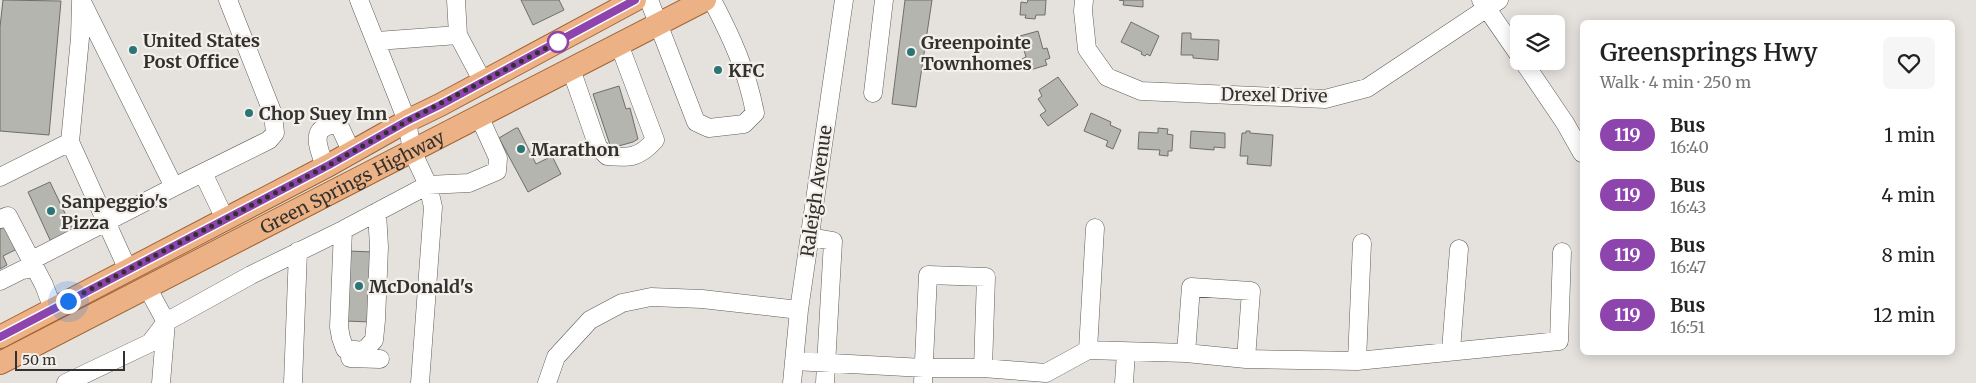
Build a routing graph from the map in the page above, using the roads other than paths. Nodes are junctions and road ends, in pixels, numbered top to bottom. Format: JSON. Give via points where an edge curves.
{"nodes":[{"id":1,"x":81,"y":0,"type":"edge"},
{"id":2,"x":228,"y":0,"type":"edge"},
{"id":3,"x":359,"y":0,"type":"edge"},
{"id":4,"x":456,"y":0,"type":"edge"},
{"id":5,"x":635,"y":0,"type":"edge"},
{"id":6,"x":649,"y":0,"type":"edge"},
{"id":7,"x":705,"y":0,"type":"edge"},
{"id":8,"x":712,"y":0,"type":"edge"},
{"id":9,"x":844,"y":0,"type":"edge"},
{"id":10,"x":884,"y":0,"type":"edge"},
{"id":11,"x":1084,"y":0,"type":"edge"},
{"id":12,"x":1489,"y":3,"type":"edge"},
{"id":13,"x":658,"y":24,"type":"junction"},
{"id":14,"x":458,"y":35,"type":"junction"},
{"id":15,"x":1510,"y":39,"type":"edge"},
{"id":16,"x":377,"y":41,"type":"junction"},
{"id":17,"x":619,"y":44,"type":"junction"},
{"id":18,"x":571,"y":69,"type":"junction"},
{"id":19,"x":1529,"y":70,"type":"edge"},
{"id":20,"x":483,"y":82,"type":"junction"},
{"id":21,"x":873,"y":93,"type":"dead end"},
{"id":22,"x":480,"y":116,"type":"junction"},
{"id":23,"x":407,"y":121,"type":"junction"},
{"id":24,"x":70,"y":142,"type":"junction"},
{"id":25,"x":1580,"y":149,"type":"edge"},
{"id":26,"x":412,"y":151,"type":"junction"},
{"id":27,"x":352,"y":152,"type":"junction"},
{"id":28,"x":325,"y":167,"type":"junction"},
{"id":29,"x":203,"y":172,"type":"junction"},
{"id":30,"x":0,"y":177,"type":"edge"},
{"id":31,"x":428,"y":185,"type":"junction"},
{"id":32,"x":174,"y":187,"type":"junction"},
{"id":33,"x":377,"y":212,"type":"junction"},
{"id":34,"x":0,"y":219,"type":"edge"},
{"id":35,"x":225,"y":219,"type":"junction"},
{"id":36,"x":106,"y":221,"type":"junction"},
{"id":37,"x":1095,"y":228,"type":"dead end"},
{"id":38,"x":343,"y":230,"type":"junction"},
{"id":39,"x":810,"y":237,"type":"junction"},
{"id":40,"x":1362,"y":243,"type":"dead end"},
{"id":41,"x":1460,"y":250,"type":"dead end"},
{"id":42,"x":298,"y":252,"type":"junction"},
{"id":43,"x":1562,"y":252,"type":"dead end"},
{"id":44,"x":34,"y":264,"type":"junction"},
{"id":45,"x":128,"y":270,"type":"junction"},
{"id":46,"x":0,"y":281,"type":"edge"},
{"id":47,"x":147,"y":287,"type":"junction"},
{"id":48,"x":53,"y":309,"type":"junction"},
{"id":49,"x":799,"y":310,"type":"junction"},
{"id":50,"x":166,"y":322,"type":"junction"},
{"id":51,"x":1,"y":336,"type":"edge"},
{"id":52,"x":1088,"y":350,"type":"junction"},
{"id":53,"x":1451,"y":350,"type":"junction"},
{"id":54,"x":1126,"y":352,"type":"junction"},
{"id":55,"x":1186,"y":353,"type":"junction"},
{"id":56,"x":337,"y":356,"type":"dead end"},
{"id":57,"x":380,"y":359,"type":"dead end"},
{"id":58,"x":1246,"y":359,"type":"junction"},
{"id":59,"x":794,"y":361,"type":"junction"},
{"id":60,"x":1357,"y":361,"type":"junction"},
{"id":61,"x":826,"y":362,"type":"junction"},
{"id":62,"x":0,"y":363,"type":"edge"},
{"id":63,"x":983,"y":368,"type":"junction"},
{"id":64,"x":923,"y":376,"type":"edge"},
{"id":65,"x":1019,"y":377,"type":"edge"},
{"id":66,"x":66,"y":383,"type":"edge"},
{"id":67,"x":161,"y":383,"type":"edge"},
{"id":68,"x":293,"y":383,"type":"edge"},
{"id":69,"x":420,"y":383,"type":"edge"},
{"id":70,"x":547,"y":383,"type":"edge"},
{"id":71,"x":792,"y":383,"type":"edge"},
{"id":72,"x":825,"y":383,"type":"edge"},
{"id":73,"x":1124,"y":383,"type":"edge"}],
"edges":[{"from":1,"to":24,"type":"street"},
{"from":1,"to":32,"type":"street"},
{"from":2,"to":29,"type":"street","via":[[273,114],[275,132],[269,140]]},
{"from":3,"to":16,"type":"street"},
{"from":4,"to":14,"type":"street"},
{"from":5,"to":20,"type":"main road","name":"Green Springs Highway"},
{"from":6,"to":13,"type":"street"},
{"from":7,"to":13,"type":"main road","name":"Green Springs Highway"},
{"from":8,"to":13,"type":"street","via":[[735,45],[750,85],[754,113],[744,124],[709,128],[696,122]]},
{"from":9,"to":39,"type":"street","name":"Raleigh Avenue"},
{"from":10,"to":21,"type":"street"},
{"from":11,"to":12,"type":"street","name":"Drexel Drive","via":[[1087,49],[1107,77],[1126,86],[1141,90],[1325,100],[1367,88]]},
{"from":12,"to":15,"type":"street"},
{"from":13,"to":17,"type":"main road","name":"Green Springs Highway"},
{"from":14,"to":16,"type":"street"},
{"from":14,"to":20,"type":"street"},
{"from":16,"to":23,"type":"street"},
{"from":17,"to":18,"type":"main road","name":"Green Springs Highway"},
{"from":17,"to":18,"type":"street","via":[[655,140],[644,152],[628,158],[607,156],[598,147]]},
{"from":18,"to":22,"type":"main road","name":"Green Springs Highway"},
{"from":19,"to":25,"type":"street"},
{"from":20,"to":23,"type":"main road","name":"Green Springs Highway"},
{"from":22,"to":26,"type":"main road","name":"Green Springs Highway"},
{"from":22,"to":31,"type":"street","via":[[498,158],[497,171],[469,183]]},
{"from":23,"to":26,"type":"street"},
{"from":23,"to":27,"type":"main road","name":"Green Springs Highway"},
{"from":24,"to":30,"type":"street"},
{"from":24,"to":36,"type":"street"},
{"from":26,"to":31,"type":"street"},
{"from":26,"to":47,"type":"main road","name":"Green Springs Highway"},
{"from":27,"to":28,"type":"main road","name":"Green Springs Highway"},
{"from":27,"to":28,"type":"street","via":[[339,126],[333,124],[321,128],[317,136]]},
{"from":28,"to":35,"type":"main road","name":"Green Springs Highway"},
{"from":29,"to":32,"type":"street"},
{"from":29,"to":35,"type":"street"},
{"from":31,"to":33,"type":"street"},
{"from":31,"to":69,"type":"street","via":[[433,207]]},
{"from":32,"to":36,"type":"street"},
{"from":33,"to":38,"type":"street"},
{"from":33,"to":38,"type":"street","via":[[376,320],[374,340],[364,351],[345,349],[339,327]]},
{"from":34,"to":44,"type":"street","via":[[8,216]]},
{"from":35,"to":45,"type":"main road","name":"Green Springs Highway"},
{"from":36,"to":44,"type":"street"},
{"from":36,"to":45,"type":"street"},
{"from":37,"to":52,"type":"street"},
{"from":38,"to":42,"type":"street"},
{"from":39,"to":49,"type":"street","name":"Raleigh Avenue"},
{"from":39,"to":61,"type":"street","via":[[833,241]]},
{"from":40,"to":60,"type":"street"},
{"from":41,"to":53,"type":"street"},
{"from":42,"to":50,"type":"street","via":[[251,274]]},
{"from":42,"to":68,"type":"street"},
{"from":43,"to":53,"type":"street","via":[[1559,341]]},
{"from":44,"to":46,"type":"street"},
{"from":44,"to":48,"type":"street"},
{"from":45,"to":48,"type":"main road","name":"Green Springs Highway"},
{"from":47,"to":50,"type":"street"},
{"from":47,"to":62,"type":"main road","name":"Green Springs Highway"},
{"from":48,"to":51,"type":"main road","name":"Green Springs Highway"},
{"from":49,"to":59,"type":"street","name":"Raleigh Avenue"},
{"from":49,"to":70,"type":"street","via":[[702,299],[651,297],[622,303],[590,320],[556,358]]},
{"from":50,"to":66,"type":"street","via":[[150,343]]},
{"from":50,"to":67,"type":"street"},
{"from":52,"to":54,"type":"street"},
{"from":52,"to":65,"type":"street","via":[[1046,373]]},
{"from":53,"to":60,"type":"street"},
{"from":54,"to":55,"type":"street"},
{"from":54,"to":73,"type":"street"},
{"from":55,"to":58,"type":"street"},
{"from":55,"to":58,"type":"street","via":[[1190,287],[1251,291]]},
{"from":56,"to":57,"type":"street"},
{"from":58,"to":60,"type":"street"},
{"from":59,"to":61,"type":"street"},
{"from":59,"to":71,"type":"street","name":"Raleigh Avenue"},
{"from":61,"to":64,"type":"street"},
{"from":61,"to":72,"type":"street"},
{"from":63,"to":64,"type":"street"},
{"from":63,"to":64,"type":"street","via":[[986,277],[928,275]]},
{"from":63,"to":65,"type":"street"}]}
